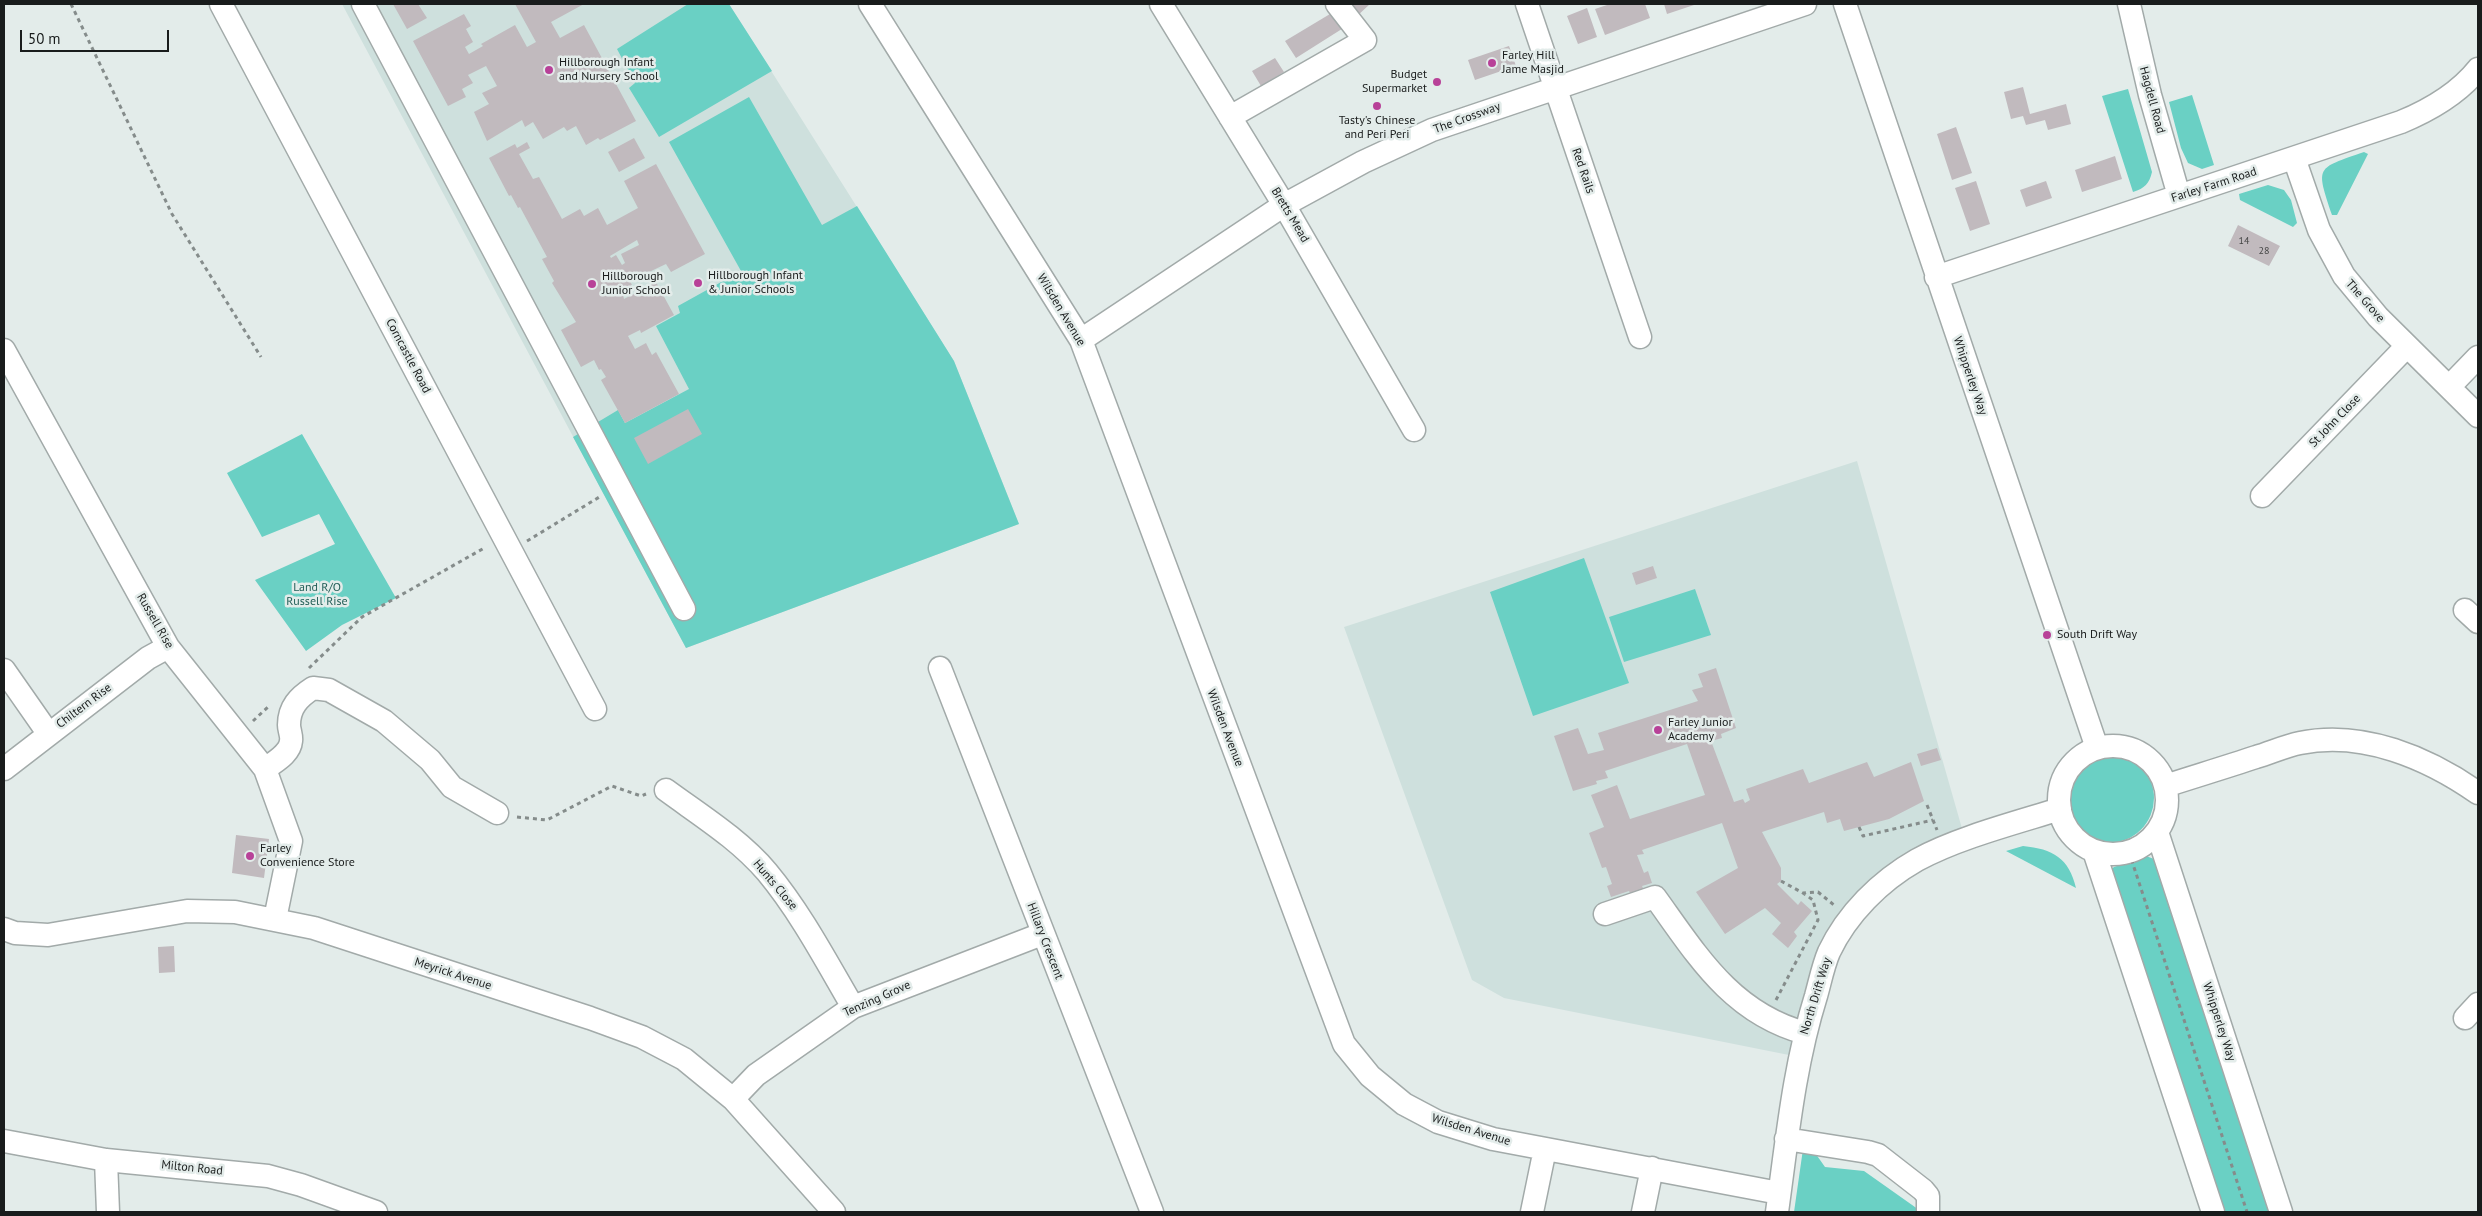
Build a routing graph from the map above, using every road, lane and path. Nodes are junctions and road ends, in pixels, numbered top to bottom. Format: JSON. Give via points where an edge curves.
{"nodes":[{"id":1,"x":71,"y":4,"type":"edge"},
{"id":2,"x":221,"y":4,"type":"edge"},
{"id":3,"x":363,"y":4,"type":"edge"},
{"id":4,"x":870,"y":4,"type":"edge"},
{"id":5,"x":1161,"y":4,"type":"edge"},
{"id":6,"x":1337,"y":4,"type":"edge"},
{"id":7,"x":1526,"y":4,"type":"edge"},
{"id":8,"x":1805,"y":4,"type":"edge"},
{"id":9,"x":1845,"y":4,"type":"edge"},
{"id":10,"x":2128,"y":4,"type":"edge"},
{"id":11,"x":2478,"y":69,"type":"edge"},
{"id":12,"x":1555,"y":87,"type":"junction"},
{"id":13,"x":1230,"y":117,"type":"junction"},
{"id":14,"x":2294,"y":158,"type":"junction"},
{"id":15,"x":2179,"y":196,"type":"junction"},
{"id":16,"x":1284,"y":205,"type":"junction"},
{"id":17,"x":1936,"y":277,"type":"junction"},
{"id":18,"x":1640,"y":338,"type":"dead end"},
{"id":19,"x":1081,"y":340,"type":"junction"},
{"id":20,"x":2407,"y":346,"type":"junction"},
{"id":21,"x":4,"y":350,"type":"edge"},
{"id":22,"x":261,"y":357,"type":"dead end"},
{"id":23,"x":2478,"y":357,"type":"edge"},
{"id":24,"x":2449,"y":387,"type":"junction"},
{"id":25,"x":2478,"y":416,"type":"edge"},
{"id":26,"x":1414,"y":430,"type":"dead end"},
{"id":27,"x":619,"y":485,"type":"junction"},
{"id":28,"x":2262,"y":496,"type":"dead end"},
{"id":29,"x":508,"y":543,"type":"junction"},
{"id":30,"x":684,"y":608,"type":"dead end"},
{"id":31,"x":168,"y":647,"type":"junction"},
{"id":32,"x":940,"y":668,"type":"dead end"},
{"id":33,"x":4,"y":670,"type":"edge"},
{"id":34,"x":307,"y":670,"type":"dead end"},
{"id":35,"x":272,"y":702,"type":"dead end"},
{"id":36,"x":595,"y":709,"type":"dead end"},
{"id":37,"x":48,"y":733,"type":"junction"},
{"id":38,"x":238,"y":735,"type":"junction"},
{"id":39,"x":2097,"y":748,"type":"junction"},
{"id":40,"x":4,"y":769,"type":"edge"},
{"id":41,"x":265,"y":769,"type":"junction"},
{"id":42,"x":2165,"y":786,"type":"junction"},
{"id":43,"x":666,"y":790,"type":"joint"},
{"id":44,"x":2478,"y":793,"type":"edge"},
{"id":45,"x":2060,"y":808,"type":"junction"},
{"id":46,"x":497,"y":814,"type":"joint"},
{"id":47,"x":1933,"y":820,"type":"dead end"},
{"id":48,"x":1859,"y":827,"type":"dead end"},
{"id":49,"x":2157,"y":832,"type":"junction"},
{"id":50,"x":2094,"y":851,"type":"junction"},
{"id":51,"x":2129,"y":852,"type":"junction"},
{"id":52,"x":1780,"y":881,"type":"dead end"},
{"id":53,"x":1803,"y":893,"type":"junction"},
{"id":54,"x":1850,"y":909,"type":"junction"},
{"id":55,"x":1605,"y":914,"type":"dead end"},
{"id":56,"x":275,"y":919,"type":"junction"},
{"id":57,"x":4,"y":929,"type":"edge"},
{"id":58,"x":1042,"y":934,"type":"junction"},
{"id":59,"x":853,"y":1007,"type":"junction"},
{"id":60,"x":1766,"y":1019,"type":"junction"},
{"id":61,"x":1804,"y":1033,"type":"junction"},
{"id":62,"x":734,"y":1100,"type":"junction"},
{"id":63,"x":1786,"y":1139,"type":"junction"},
{"id":64,"x":4,"y":1141,"type":"edge"},
{"id":65,"x":1545,"y":1149,"type":"junction"},
{"id":66,"x":106,"y":1160,"type":"junction"},
{"id":67,"x":1652,"y":1168,"type":"junction"},
{"id":68,"x":1778,"y":1203,"type":"edge"},
{"id":69,"x":108,"y":1212,"type":"edge"},
{"id":70,"x":376,"y":1212,"type":"edge"},
{"id":71,"x":834,"y":1212,"type":"edge"},
{"id":72,"x":1152,"y":1212,"type":"edge"},
{"id":73,"x":1532,"y":1212,"type":"edge"},
{"id":74,"x":1643,"y":1212,"type":"edge"},
{"id":75,"x":1928,"y":1212,"type":"edge"},
{"id":76,"x":2213,"y":1212,"type":"edge"},
{"id":77,"x":2247,"y":1212,"type":"edge"},
{"id":78,"x":2281,"y":1212,"type":"edge"}],
"edges":[{"from":1,"to":22,"type":"path","via":[[172,214]]},
{"from":2,"to":29,"type":"street","name":"Corncastle Road"},
{"from":3,"to":27,"type":"street"},
{"from":4,"to":19,"type":"street","name":"Wilsden Avenue"},
{"from":5,"to":13,"type":"street","name":"Bretts Mead"},
{"from":6,"to":13,"type":"street","via":[[1365,40]]},
{"from":7,"to":12,"type":"street","name":"Red Rails"},
{"from":8,"to":12,"type":"street","name":"The Crossway"},
{"from":9,"to":17,"type":"street","name":"Whipperley Way"},
{"from":10,"to":15,"type":"street","name":"Hagdell Road"},
{"from":11,"to":14,"type":"street","name":"Farley Farm Road","via":[[2467,82],[2429,110]]},
{"from":12,"to":16,"type":"street","name":"The Crossway","via":[[1432,130],[1363,162]]},
{"from":12,"to":18,"type":"street","name":"Red Rails"},
{"from":13,"to":16,"type":"street","name":"Bretts Mead"},
{"from":14,"to":15,"type":"street","name":"Farley Farm Road"},
{"from":14,"to":20,"type":"street","name":"The Grove","via":[[2319,230],[2344,276]]},
{"from":15,"to":17,"type":"street","name":"Farley Farm Road"},
{"from":16,"to":19,"type":"street","name":"The Crossway"},
{"from":16,"to":26,"type":"street","name":"Bretts Mead"},
{"from":17,"to":39,"type":"street","name":"Whipperley Way"},
{"from":19,"to":65,"type":"street","name":"Wilsden Avenue","via":[[1344,1044],[1370,1076],[1404,1104],[1438,1122],[1493,1140]]},
{"from":20,"to":24,"type":"street","name":"The Grove"},
{"from":20,"to":28,"type":"street","name":"St John Close"},
{"from":21,"to":31,"type":"street","name":"Russell Rise"},
{"from":23,"to":24,"type":"street"},
{"from":24,"to":25,"type":"street","name":"The Grove"},
{"from":27,"to":29,"type":"path"},
{"from":27,"to":30,"type":"street"},
{"from":29,"to":34,"type":"path","via":[[362,617]]},
{"from":29,"to":36,"type":"street","name":"Corncastle Road"},
{"from":31,"to":37,"type":"street","name":"Chiltern Rise","via":[[148,658]]},
{"from":31,"to":38,"type":"street","name":"Russell Rise"},
{"from":32,"to":58,"type":"street","name":"Hillary Crescent"},
{"from":33,"to":37,"type":"street"},
{"from":35,"to":38,"type":"path"},
{"from":37,"to":40,"type":"street","name":"Chiltern Rise"},
{"from":38,"to":41,"type":"street","name":"Russell Rise"},
{"from":39,"to":42,"type":"street","via":[[2131,749],[2146,757],[2158,770]]},
{"from":39,"to":45,"type":"street","via":[[2083,755],[2067,772],[2059,793]]},
{"from":41,"to":46,"type":"street","via":[[284,755],[292,742],[291,711],[299,697],[313,688],[329,690],[384,721],[430,760],[452,788]]},
{"from":41,"to":56,"type":"street","name":"Russell Rise","via":[[291,841]]},
{"from":42,"to":44,"type":"street","via":[[2300,743],[2339,741],[2379,745],[2422,760]]},
{"from":42,"to":49,"type":"street","via":[[2167,802]]},
{"from":43,"to":46,"type":"path","via":[[641,796],[612,786],[547,820]]},
{"from":43,"to":59,"type":"street","name":"Hunts Close","via":[[734,841],[766,871],[803,920]]},
{"from":45,"to":50,"type":"street","via":[[2071,834]]},
{"from":45,"to":54,"type":"street","name":"North Drift Way","via":[[1917,860]]},
{"from":47,"to":48,"type":"path","via":[[1863,836]]},
{"from":49,"to":51,"type":"street"},
{"from":49,"to":78,"type":"street","name":"Whipperley Way"},
{"from":50,"to":51,"type":"street"},
{"from":50,"to":76,"type":"street"},
{"from":51,"to":77,"type":"path"},
{"from":52,"to":53,"type":"path"},
{"from":53,"to":54,"type":"path","via":[[1818,892]]},
{"from":53,"to":60,"type":"path","via":[[1813,900],[1818,920]]},
{"from":54,"to":61,"type":"street","name":"North Drift Way","via":[[1829,953]]},
{"from":55,"to":60,"type":"street","via":[[1655,897],[1718,981]]},
{"from":56,"to":57,"type":"street","name":"Meyrick Avenue","via":[[235,912],[186,911],[48,935]]},
{"from":56,"to":62,"type":"street","name":"Meyrick Avenue","via":[[314,928],[642,1037],[684,1059]]},
{"from":58,"to":59,"type":"street","name":"Tenzing Grove"},
{"from":58,"to":72,"type":"street","name":"Hillary Crescent"},
{"from":59,"to":62,"type":"street","name":"Tenzing Grove","via":[[756,1075]]},
{"from":60,"to":61,"type":"street"},
{"from":61,"to":63,"type":"street","name":"North Drift Way"},
{"from":62,"to":71,"type":"street","name":"Meyrick Avenue"},
{"from":63,"to":68,"type":"street","name":"North Drift Way"},
{"from":63,"to":75,"type":"street","via":[[1878,1155],[1923,1190],[1928,1196]]},
{"from":64,"to":66,"type":"street","name":"Milton Road"},
{"from":65,"to":67,"type":"street","name":"Wilsden Avenue"},
{"from":65,"to":73,"type":"street"},
{"from":66,"to":69,"type":"street"},
{"from":66,"to":70,"type":"street","name":"Milton Road","via":[[268,1176]]},
{"from":67,"to":68,"type":"street","name":"Wilsden Avenue"},
{"from":67,"to":74,"type":"street"}]}
